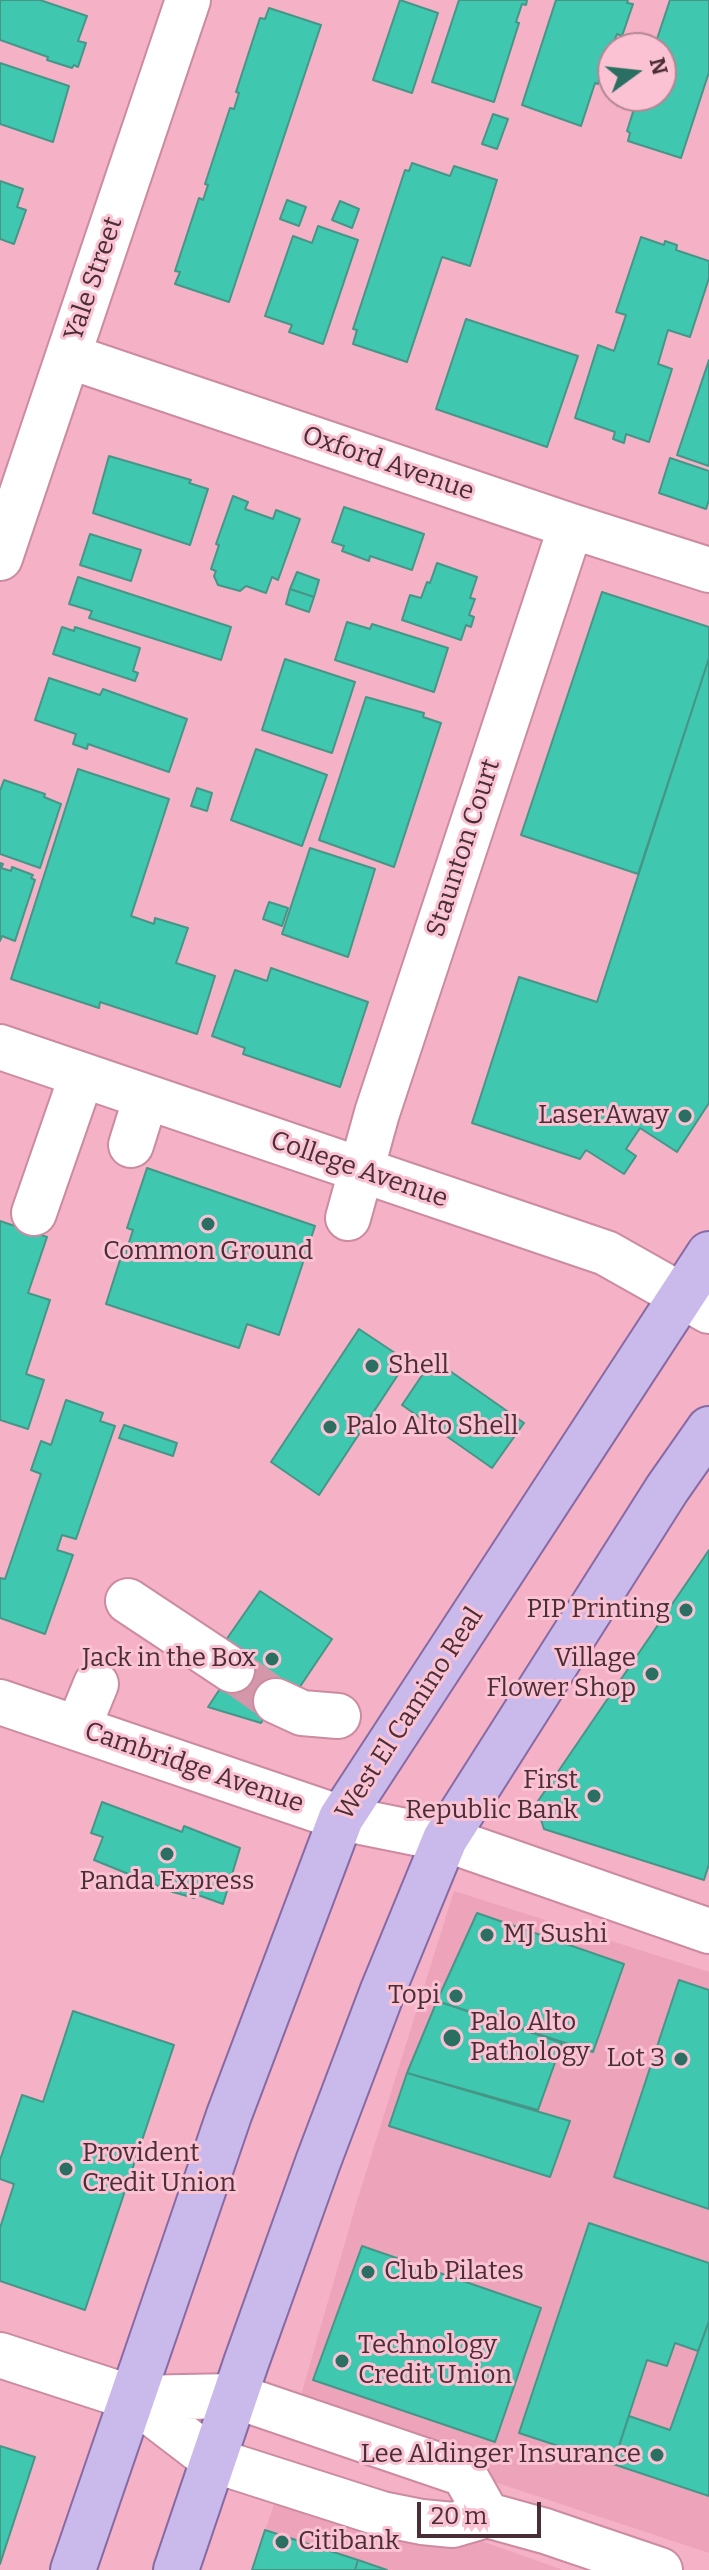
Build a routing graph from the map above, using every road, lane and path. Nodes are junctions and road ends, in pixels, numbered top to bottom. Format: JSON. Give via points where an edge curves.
{"nodes":[{"id":1,"x":188,"y":0,"type":"edge"},
{"id":2,"x":68,"y":356,"type":"junction"},
{"id":3,"x":571,"y":526,"type":"junction"},
{"id":4,"x":0,"y":558,"type":"edge"},
{"id":5,"x":709,"y":570,"type":"edge"},
{"id":6,"x":0,"y":1047,"type":"edge"},
{"id":7,"x":82,"y":1075,"type":"junction"},
{"id":8,"x":146,"y":1097,"type":"junction"},
{"id":9,"x":131,"y":1145,"type":"dead end"},
{"id":10,"x":362,"y":1172,"type":"junction"},
{"id":11,"x":34,"y":1213,"type":"dead end"},
{"id":12,"x":348,"y":1218,"type":"dead end"},
{"id":13,"x":709,"y":1254,"type":"edge"},
{"id":14,"x":696,"y":1303,"type":"edge"},
{"id":15,"x":709,"y":1429,"type":"edge"},
{"id":16,"x":128,"y":1601,"type":"dead end"},
{"id":17,"x":232,"y":1670,"type":"tunnel mouth"},
{"id":18,"x":96,"y":1684,"type":"dead end"},
{"id":19,"x":276,"y":1701,"type":"tunnel mouth"},
{"id":20,"x":0,"y":1702,"type":"edge"},
{"id":21,"x":338,"y":1716,"type":"dead end"},
{"id":22,"x":78,"y":1728,"type":"junction"},
{"id":23,"x":341,"y":1818,"type":"junction"},
{"id":24,"x":445,"y":1839,"type":"junction"},
{"id":25,"x":709,"y":1931,"type":"edge"},
{"id":26,"x":0,"y":2355,"type":"edge"},
{"id":27,"x":235,"y":2396,"type":"junction"},
{"id":28,"x":132,"y":2398,"type":"junction"},
{"id":29,"x":213,"y":2460,"type":"junction"},
{"id":30,"x":487,"y":2515,"type":"junction"},
{"id":31,"x":73,"y":2570,"type":"edge"},
{"id":32,"x":176,"y":2570,"type":"edge"},
{"id":33,"x":660,"y":2570,"type":"edge"}],
"edges":[{"from":1,"to":2,"type":"street","name":"Yale Street"},
{"from":2,"to":3,"type":"street","name":"Oxford Avenue"},
{"from":2,"to":4,"type":"street","name":"Yale Street"},
{"from":3,"to":5,"type":"street","name":"Oxford Avenue"},
{"from":3,"to":10,"type":"street","name":"Staunton Court"},
{"from":6,"to":7,"type":"street","name":"College Avenue"},
{"from":7,"to":8,"type":"street","name":"College Avenue"},
{"from":7,"to":11,"type":"street"},
{"from":8,"to":9,"type":"street"},
{"from":8,"to":10,"type":"street","name":"College Avenue"},
{"from":10,"to":12,"type":"street","name":"Staunton Court"},
{"from":10,"to":14,"type":"street","name":"College Avenue","via":[[606,1253]]},
{"from":13,"to":14,"type":"main road","name":"West El Camino Real"},
{"from":14,"to":23,"type":"main road","name":"West El Camino Real"},
{"from":15,"to":24,"type":"main road"},
{"from":16,"to":17,"type":"street"},
{"from":18,"to":22,"type":"street"},
{"from":19,"to":21,"type":"street","via":[[302,1713]]},
{"from":20,"to":22,"type":"street","name":"Cambridge Avenue"},
{"from":22,"to":23,"type":"street","name":"Cambridge Avenue"},
{"from":23,"to":24,"type":"street","name":"Cambridge Avenue"},
{"from":23,"to":28,"type":"main road","name":"West El Camino Real","via":[[255,2043]]},
{"from":24,"to":25,"type":"street","name":"Cambridge Avenue"},
{"from":24,"to":27,"type":"main road","via":[[372,2019]]},
{"from":26,"to":28,"type":"street"},
{"from":27,"to":28,"type":"street"},
{"from":27,"to":29,"type":"main road"},
{"from":27,"to":30,"type":"street","via":[[464,2474]]},
{"from":28,"to":29,"type":"street"},
{"from":28,"to":31,"type":"main road","name":"West El Camino Real"},
{"from":29,"to":30,"type":"street","via":[[382,2514],[453,2525]]},
{"from":29,"to":32,"type":"main road"},
{"from":30,"to":33,"type":"street"}]}
